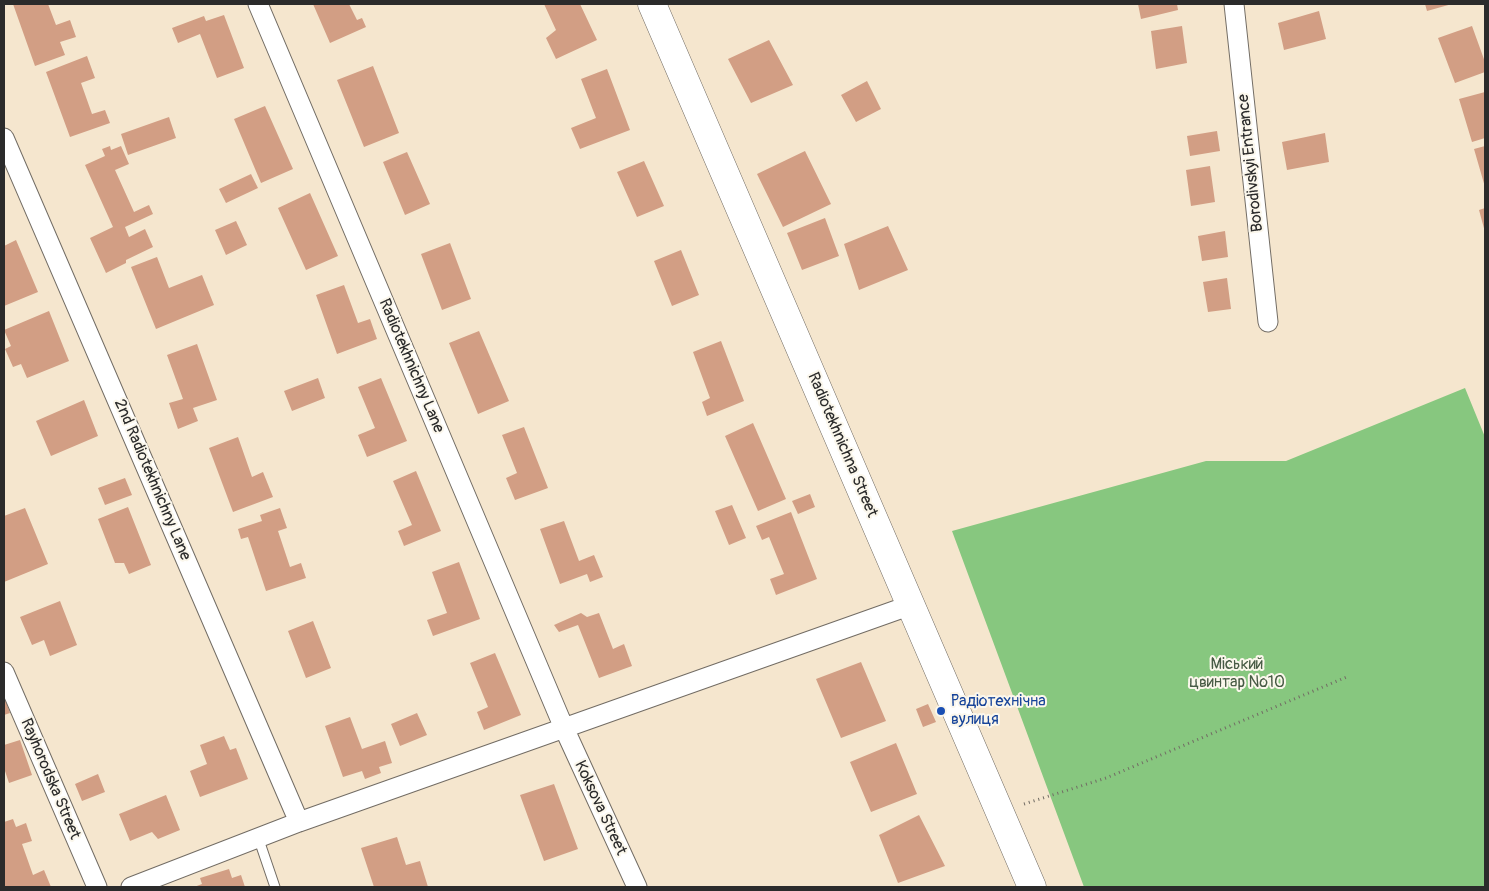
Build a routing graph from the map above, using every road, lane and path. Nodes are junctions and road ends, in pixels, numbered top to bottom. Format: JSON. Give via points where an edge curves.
{"nodes":[{"id":1,"x":258,"y":4,"type":"edge"},
{"id":2,"x":652,"y":4,"type":"edge"},
{"id":3,"x":1234,"y":4,"type":"edge"},
{"id":4,"x":4,"y":138,"type":"edge"},
{"id":5,"x":1268,"y":322,"type":"dead end"},
{"id":6,"x":911,"y":605,"type":"junction"},
{"id":7,"x":4,"y":672,"type":"edge"},
{"id":8,"x":1349,"y":676,"type":"dead end"},
{"id":9,"x":564,"y":728,"type":"junction"},
{"id":10,"x":999,"y":811,"type":"junction"},
{"id":11,"x":299,"y":822,"type":"junction"},
{"id":12,"x":258,"y":837,"type":"junction"},
{"id":13,"x":97,"y":887,"type":"edge"},
{"id":14,"x":131,"y":887,"type":"edge"},
{"id":15,"x":275,"y":887,"type":"edge"},
{"id":16,"x":637,"y":887,"type":"edge"},
{"id":17,"x":1032,"y":887,"type":"edge"}],
"edges":[{"from":1,"to":9,"type":"street","name":"Radiotekhnichny Lane"},
{"from":2,"to":6,"type":"main road","name":"Radiotekhnichna Street"},
{"from":3,"to":5,"type":"street","name":"Borodivskyi Entrance"},
{"from":4,"to":11,"type":"street","name":"2nd Radiotekhnichny Lane"},
{"from":6,"to":9,"type":"street"},
{"from":6,"to":10,"type":"main road","name":"Radiotekhnichna Street"},
{"from":7,"to":13,"type":"street","name":"Rayhorodska Street"},
{"from":8,"to":10,"type":"path","via":[[1106,778]]},
{"from":9,"to":11,"type":"street"},
{"from":9,"to":16,"type":"street","name":"Koksova Street"},
{"from":10,"to":17,"type":"main road","name":"Radiotekhnichna Street"},
{"from":11,"to":12,"type":"street"},
{"from":12,"to":14,"type":"street"},
{"from":12,"to":15,"type":"lane"}]}
